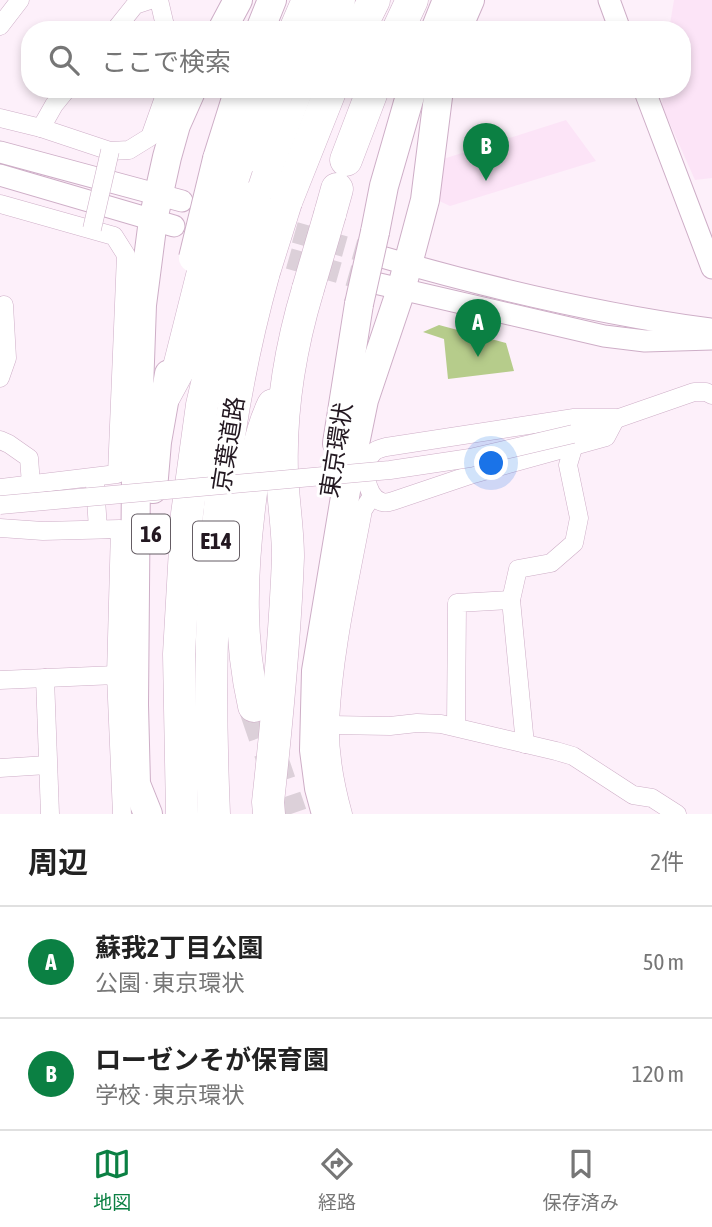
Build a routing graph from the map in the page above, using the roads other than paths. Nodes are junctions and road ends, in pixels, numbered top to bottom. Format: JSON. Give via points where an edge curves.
{"nodes":[{"id":1,"x":20,"y":0,"type":"edge"},
{"id":2,"x":150,"y":0,"type":"edge"},
{"id":3,"x":159,"y":0,"type":"edge"},
{"id":4,"x":238,"y":0,"type":"edge"},
{"id":5,"x":272,"y":0,"type":"edge"},
{"id":6,"x":308,"y":0,"type":"edge"},
{"id":7,"x":338,"y":0,"type":"edge"},
{"id":8,"x":374,"y":0,"type":"edge"},
{"id":9,"x":412,"y":0,"type":"edge"},
{"id":10,"x":447,"y":0,"type":"edge"},
{"id":11,"x":470,"y":0,"type":"edge"},
{"id":12,"x":609,"y":0,"type":"edge"},
{"id":13,"x":122,"y":21,"type":"edge"},
{"id":14,"x":164,"y":21,"type":"edge"},
{"id":15,"x":227,"y":21,"type":"edge"},
{"id":16,"x":264,"y":21,"type":"edge"},
{"id":17,"x":299,"y":21,"type":"edge"},
{"id":18,"x":328,"y":21,"type":"edge"},
{"id":19,"x":364,"y":21,"type":"edge"},
{"id":20,"x":402,"y":21,"type":"edge"},
{"id":21,"x":439,"y":21,"type":"edge"},
{"id":22,"x":461,"y":21,"type":"edge"},
{"id":23,"x":617,"y":21,"type":"edge"},
{"id":24,"x":0,"y":26,"type":"edge"},
{"id":25,"x":60,"y":98,"type":"edge"},
{"id":26,"x":164,"y":98,"type":"edge"},
{"id":27,"x":188,"y":98,"type":"edge"},
{"id":28,"x":238,"y":98,"type":"edge"},
{"id":29,"x":265,"y":98,"type":"edge"},
{"id":30,"x":294,"y":98,"type":"edge"},
{"id":31,"x":327,"y":98,"type":"edge"},
{"id":32,"x":370,"y":98,"type":"edge"},
{"id":33,"x":409,"y":98,"type":"edge"},
{"id":34,"x":438,"y":98,"type":"edge"},
{"id":35,"x":647,"y":98,"type":"edge"},
{"id":36,"x":0,"y":118,"type":"edge"},
{"id":37,"x":41,"y":128,"type":"junction"},
{"id":38,"x":110,"y":151,"type":"junction"},
{"id":39,"x":0,"y":152,"type":"edge"},
{"id":40,"x":227,"y":162,"type":"junction"},
{"id":41,"x":0,"y":176,"type":"edge"},
{"id":42,"x":0,"y":204,"type":"edge"},
{"id":43,"x":167,"y":210,"type":"junction"},
{"id":44,"x":92,"y":229,"type":"junction"},
{"id":45,"x":225,"y":264,"type":"junction"},
{"id":46,"x":712,"y":268,"type":"edge"},
{"id":47,"x":383,"y":272,"type":"junction"},
{"id":48,"x":4,"y":304,"type":"dead end"},
{"id":49,"x":712,"y":330,"type":"edge"},
{"id":50,"x":712,"y":340,"type":"edge"},
{"id":51,"x":287,"y":375,"type":"junction"},
{"id":52,"x":0,"y":378,"type":"edge"},
{"id":53,"x":165,"y":395,"type":"joint"},
{"id":54,"x":712,"y":395,"type":"edge"},
{"id":55,"x":616,"y":418,"type":"junction"},
{"id":56,"x":0,"y":440,"type":"edge"},
{"id":57,"x":573,"y":441,"type":"junction"},
{"id":58,"x":94,"y":476,"type":"junction"},
{"id":59,"x":31,"y":484,"type":"junction"},
{"id":60,"x":0,"y":488,"type":"edge"},
{"id":61,"x":372,"y":496,"type":"junction"},
{"id":62,"x":0,"y":505,"type":"edge"},
{"id":63,"x":0,"y":528,"type":"edge"},
{"id":64,"x":99,"y":529,"type":"junction"},
{"id":65,"x":511,"y":600,"type":"junction"},
{"id":66,"x":116,"y":675,"type":"junction"},
{"id":67,"x":45,"y":678,"type":"junction"},
{"id":68,"x":0,"y":680,"type":"edge"},
{"id":69,"x":254,"y":706,"type":"tunnel mouth"},
{"id":70,"x":330,"y":725,"type":"junction"},
{"id":71,"x":456,"y":727,"type":"junction"},
{"id":72,"x":525,"y":744,"type":"junction"},
{"id":73,"x":47,"y":765,"type":"junction"},
{"id":74,"x":0,"y":768,"type":"edge"},
{"id":75,"x":50,"y":814,"type":"edge"},
{"id":76,"x":122,"y":814,"type":"edge"},
{"id":77,"x":149,"y":814,"type":"edge"},
{"id":78,"x":182,"y":814,"type":"edge"},
{"id":79,"x":214,"y":814,"type":"edge"},
{"id":80,"x":269,"y":814,"type":"edge"},
{"id":81,"x":275,"y":814,"type":"edge"},
{"id":82,"x":326,"y":814,"type":"edge"},
{"id":83,"x":343,"y":814,"type":"edge"},
{"id":84,"x":677,"y":814,"type":"edge"}],
"edges":[{"from":1,"to":24,"type":"street"},
{"from":2,"to":13,"type":"street","via":[[135,5]]},
{"from":3,"to":14,"type":"street"},
{"from":4,"to":15,"type":"highway"},
{"from":5,"to":16,"type":"highway"},
{"from":6,"to":17,"type":"highway"},
{"from":7,"to":18,"type":"highway"},
{"from":8,"to":19,"type":"highway"},
{"from":9,"to":20,"type":"highway"},
{"from":10,"to":21,"type":"highway"},
{"from":11,"to":22,"type":"highway"},
{"from":12,"to":23,"type":"street"},
{"from":25,"to":37,"type":"street"},
{"from":26,"to":38,"type":"street","via":[[150,137],[129,150]]},
{"from":27,"to":43,"type":"highway","number":"16","via":[[176,125]]},
{"from":28,"to":40,"type":"highway"},
{"from":29,"to":40,"type":"highway"},
{"from":30,"to":45,"type":"highway","name":"京葉道路","number":"E14","bridge":true},
{"from":31,"to":45,"type":"highway","name":"京葉道路","number":"E14","bridge":true,"via":[[286,202]]},
{"from":32,"to":51,"type":"highway","bridge":true,"via":[[337,188]]},
{"from":33,"to":47,"type":"highway","name":"東京環状","via":[[384,186]]},
{"from":34,"to":47,"type":"highway","via":[[425,200]]},
{"from":35,"to":46,"type":"street"},
{"from":36,"to":37,"type":"street"},
{"from":37,"to":38,"type":"street"},
{"from":38,"to":44,"type":"street","bridge":true},
{"from":39,"to":43,"type":"street"},
{"from":40,"to":45,"type":"highway","bridge":true},
{"from":41,"to":43,"type":"street"},
{"from":42,"to":44,"type":"street"},
{"from":43,"to":77,"type":"highway","number":"16","via":[[141,333],[134,607],[136,784]]},
{"from":44,"to":58,"type":"street","via":[[114,236],[126,256],[117,474]]},
{"from":45,"to":53,"type":"highway"},
{"from":45,"to":78,"type":"highway","name":"京葉道路","number":"E14","via":[[187,514],[179,654]]},
{"from":45,"to":79,"type":"highway","name":"京葉道路","number":"E14","via":[[242,359],[218,515],[210,660]]},
{"from":47,"to":49,"type":"street"},
{"from":47,"to":50,"type":"street","via":[[604,336]]},
{"from":47,"to":81,"type":"highway","name":"東京環状"},
{"from":47,"to":82,"type":"highway","via":[[316,671],[314,750]]},
{"from":48,"to":52,"type":"street","via":[[7,358]]},
{"from":51,"to":69,"type":"highway","via":[[269,412],[252,482],[243,565],[241,607]]},
{"from":51,"to":80,"type":"highway","via":[[282,471],[287,567]]},
{"from":53,"to":77,"type":"highway","number":"16","via":[[151,503]]},
{"from":54,"to":55,"type":"street","via":[[694,392]]},
{"from":55,"to":57,"type":"street"},
{"from":55,"to":61,"type":"street","via":[[574,418],[386,447],[367,460]]},
{"from":56,"to":59,"type":"street","via":[[29,458]]},
{"from":57,"to":61,"type":"street","via":[[393,501],[382,502]]},
{"from":57,"to":62,"type":"street","bridge":true,"via":[[390,470]]},
{"from":57,"to":65,"type":"street","via":[[568,465],[579,518],[575,543],[551,563],[518,569]]},
{"from":58,"to":59,"type":"street"},
{"from":58,"to":64,"type":"street"},
{"from":59,"to":60,"type":"street"},
{"from":61,"to":70,"type":"street","via":[[363,510]]},
{"from":63,"to":64,"type":"street"},
{"from":64,"to":66,"type":"street","via":[[120,529]]},
{"from":65,"to":71,"type":"street","via":[[457,603]]},
{"from":65,"to":72,"type":"street"},
{"from":66,"to":67,"type":"street"},
{"from":66,"to":76,"type":"street"},
{"from":67,"to":68,"type":"street"},
{"from":67,"to":73,"type":"street"},
{"from":70,"to":71,"type":"street"},
{"from":70,"to":83,"type":"street","via":[[334,778]]},
{"from":71,"to":72,"type":"street"},
{"from":72,"to":84,"type":"street","via":[[573,755],[633,795],[652,798]]},
{"from":73,"to":74,"type":"street"},
{"from":73,"to":75,"type":"street"}]}
